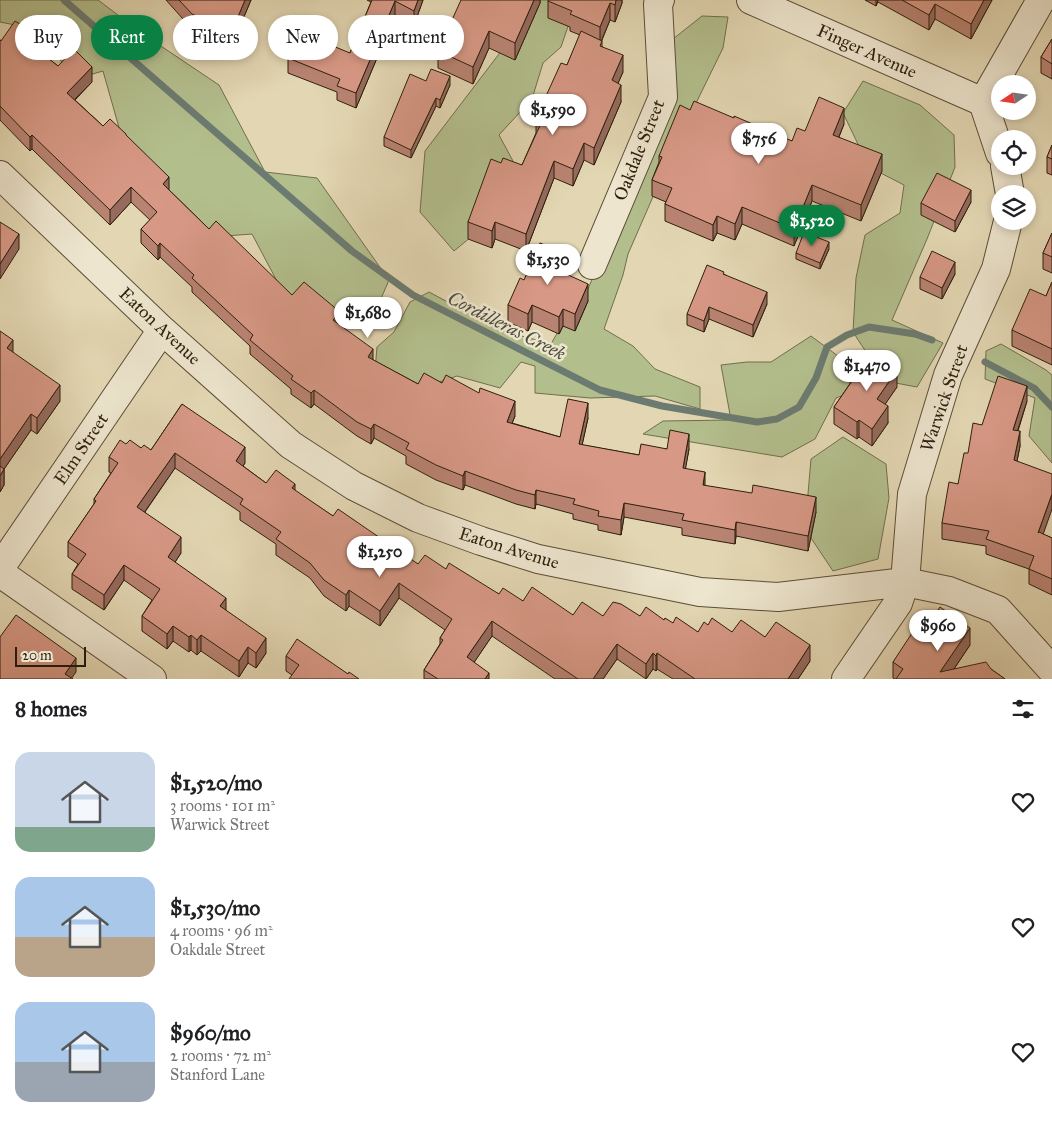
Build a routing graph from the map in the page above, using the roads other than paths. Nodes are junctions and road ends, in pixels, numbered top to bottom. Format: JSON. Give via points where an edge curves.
{"nodes":[{"id":1,"x":660,"y":0,"type":"edge"},
{"id":2,"x":752,"y":0,"type":"edge"},
{"id":3,"x":1041,"y":0,"type":"edge"},
{"id":4,"x":983,"y":102,"type":"junction"},
{"id":5,"x":992,"y":130,"type":"edge"},
{"id":6,"x":0,"y":175,"type":"edge"},
{"id":7,"x":1006,"y":230,"type":"edge"},
{"id":8,"x":592,"y":265,"type":"dead end"},
{"id":9,"x":162,"y":330,"type":"junction"},
{"id":10,"x":0,"y":568,"type":"edge"},
{"id":11,"x":0,"y":573,"type":"edge"},
{"id":12,"x":905,"y":582,"type":"junction"},
{"id":13,"x":1052,"y":670,"type":"edge"},
{"id":14,"x":152,"y":679,"type":"edge"},
{"id":15,"x":846,"y":679,"type":"edge"}],
"edges":[{"from":1,"to":8,"type":"street","name":"Oakdale Street","via":[[663,97]]},
{"from":2,"to":4,"type":"street","name":"Finger Avenue"},
{"from":3,"to":4,"type":"street"},
{"from":4,"to":5,"type":"street"},
{"from":6,"to":9,"type":"street","name":"Eaton Avenue"},
{"from":7,"to":12,"type":"street","name":"Warwick Street","via":[[996,269],[948,375],[912,494]]},
{"from":9,"to":10,"type":"street","name":"Elm Street"},
{"from":9,"to":12,"type":"street","name":"Eaton Avenue","via":[[291,445],[362,490],[418,518],[481,541],[538,559],[700,592],[778,597]]},
{"from":11,"to":14,"type":"street"},
{"from":12,"to":13,"type":"street","name":"Eaton Avenue","via":[[949,591],[998,610]]},
{"from":12,"to":15,"type":"street","name":"Warwick Street","via":[[898,604]]}]}
